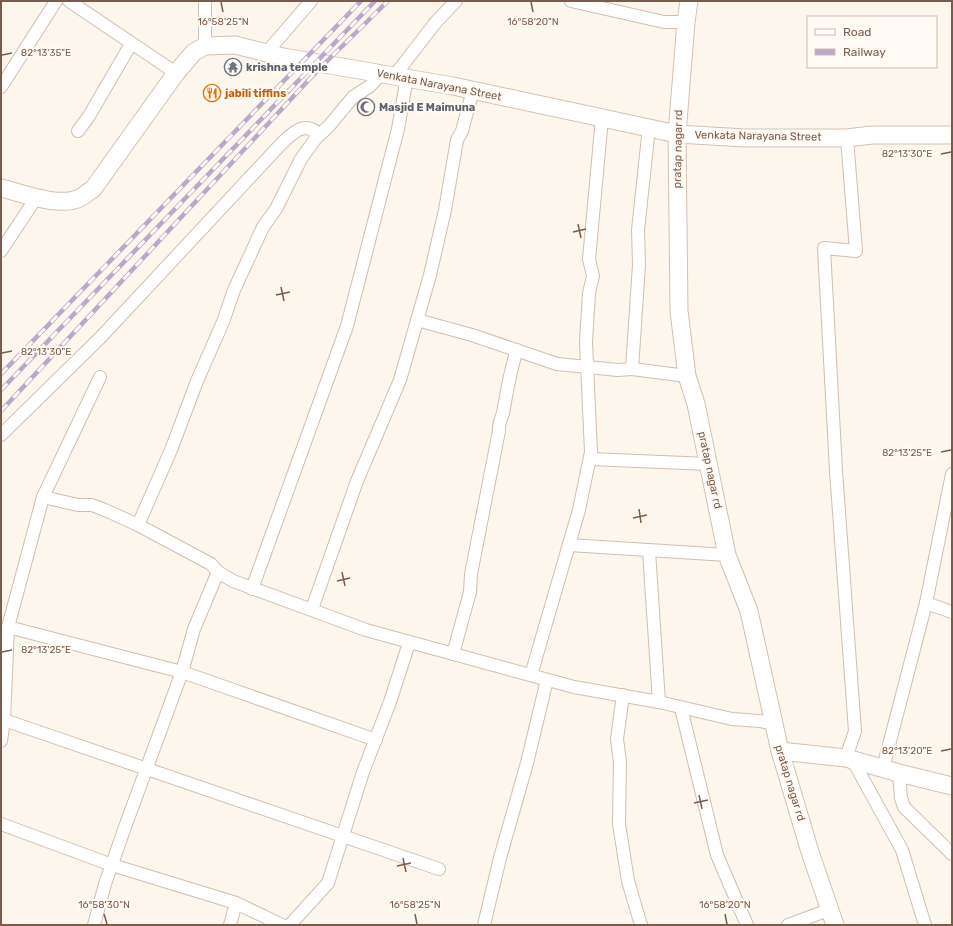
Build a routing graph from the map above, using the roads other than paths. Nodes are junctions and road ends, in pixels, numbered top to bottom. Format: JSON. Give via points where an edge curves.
{"nodes":[{"id":1,"x":56,"y":1,"type":"edge"},
{"id":2,"x":68,"y":1,"type":"edge"},
{"id":3,"x":205,"y":1,"type":"edge"},
{"id":4,"x":311,"y":1,"type":"edge"},
{"id":5,"x":456,"y":1,"type":"edge"},
{"id":6,"x":571,"y":1,"type":"edge"},
{"id":7,"x":690,"y":1,"type":"edge"},
{"id":8,"x":686,"y":22,"type":"junction"},
{"id":9,"x":131,"y":44,"type":"junction"},
{"id":10,"x":205,"y":46,"type":"junction"},
{"id":11,"x":267,"y":52,"type":"junction"},
{"id":12,"x":176,"y":73,"type":"junction"},
{"id":13,"x":395,"y":75,"type":"junction"},
{"id":14,"x":1,"y":87,"type":"edge"},
{"id":15,"x":473,"y":90,"type":"junction"},
{"id":16,"x":602,"y":118,"type":"junction"},
{"id":17,"x":649,"y":127,"type":"junction"},
{"id":18,"x":78,"y":131,"type":"dead end"},
{"id":19,"x":677,"y":134,"type":"junction"},
{"id":20,"x":952,"y":135,"type":"edge"},
{"id":21,"x":316,"y":138,"type":"junction"},
{"id":22,"x":847,"y":138,"type":"junction"},
{"id":23,"x":1,"y":188,"type":"edge"},
{"id":24,"x":36,"y":198,"type":"junction"},
{"id":25,"x":1,"y":251,"type":"edge"},
{"id":26,"x":417,"y":320,"type":"junction"},
{"id":27,"x":517,"y":350,"type":"junction"},
{"id":28,"x":587,"y":366,"type":"junction"},
{"id":29,"x":632,"y":369,"type":"junction"},
{"id":30,"x":687,"y":376,"type":"junction"},
{"id":31,"x":100,"y":377,"type":"dead end"},
{"id":32,"x":1,"y":435,"type":"edge"},
{"id":33,"x":590,"y":459,"type":"junction"},
{"id":34,"x":709,"y":464,"type":"junction"},
{"id":35,"x":952,"y":474,"type":"edge"},
{"id":36,"x":43,"y":497,"type":"junction"},
{"id":37,"x":138,"y":525,"type":"junction"},
{"id":38,"x":569,"y":545,"type":"junction"},
{"id":39,"x":649,"y":551,"type":"junction"},
{"id":40,"x":727,"y":555,"type":"junction"},
{"id":41,"x":218,"y":572,"type":"junction"},
{"id":42,"x":252,"y":589,"type":"junction"},
{"id":43,"x":926,"y":603,"type":"junction"},
{"id":44,"x":312,"y":609,"type":"junction"},
{"id":45,"x":952,"y":612,"type":"edge"},
{"id":46,"x":8,"y":627,"type":"junction"},
{"id":47,"x":409,"y":643,"type":"junction"},
{"id":48,"x":453,"y":654,"type":"junction"},
{"id":49,"x":182,"y":672,"type":"junction"},
{"id":50,"x":530,"y":675,"type":"junction"},
{"id":51,"x":547,"y":680,"type":"junction"},
{"id":52,"x":623,"y":695,"type":"junction"},
{"id":53,"x":659,"y":702,"type":"junction"},
{"id":54,"x":682,"y":708,"type":"junction"},
{"id":55,"x":4,"y":720,"type":"junction"},
{"id":56,"x":773,"y":724,"type":"junction"},
{"id":57,"x":376,"y":740,"type":"junction"},
{"id":58,"x":1,"y":741,"type":"edge"},
{"id":59,"x":780,"y":751,"type":"junction"},
{"id":60,"x":849,"y":758,"type":"junction"},
{"id":61,"x":146,"y":768,"type":"junction"},
{"id":62,"x":883,"y":768,"type":"junction"},
{"id":63,"x":899,"y":773,"type":"junction"},
{"id":64,"x":952,"y":786,"type":"edge"},
{"id":65,"x":1,"y":824,"type":"edge"},
{"id":66,"x":342,"y":835,"type":"junction"},
{"id":67,"x":952,"y":854,"type":"edge"},
{"id":68,"x":112,"y":865,"type":"junction"},
{"id":69,"x":439,"y":869,"type":"dead end"},
{"id":70,"x":236,"y":903,"type":"junction"},
{"id":71,"x":833,"y":917,"type":"edge"},
{"id":72,"x":94,"y":925,"type":"edge"},
{"id":73,"x":230,"y":925,"type":"edge"},
{"id":74,"x":282,"y":925,"type":"edge"},
{"id":75,"x":290,"y":925,"type":"edge"},
{"id":76,"x":484,"y":925,"type":"edge"},
{"id":77,"x":641,"y":925,"type":"edge"},
{"id":78,"x":747,"y":925,"type":"edge"},
{"id":79,"x":788,"y":925,"type":"edge"},
{"id":80,"x":925,"y":925,"type":"edge"}],
"edges":[{"from":1,"to":14,"type":"street"},
{"from":2,"to":9,"type":"street"},
{"from":3,"to":10,"type":"street"},
{"from":4,"to":11,"type":"street"},
{"from":5,"to":13,"type":"street","via":[[436,22]]},
{"from":6,"to":8,"type":"street","via":[[664,22]]},
{"from":7,"to":8,"type":"street","name":"pratap nagar rd"},
{"from":8,"to":19,"type":"street","name":"pratap nagar rd"},
{"from":9,"to":12,"type":"street"},
{"from":9,"to":18,"type":"street"},
{"from":10,"to":11,"type":"street","name":"Venkata Narayana Street","via":[[235,45]]},
{"from":10,"to":12,"type":"street","via":[[194,52]]},
{"from":11,"to":13,"type":"street","name":"Venkata Narayana Street"},
{"from":12,"to":24,"type":"street","via":[[93,189],[79,198],[66,201]]},
{"from":13,"to":15,"type":"street","name":"Venkata Narayana Street"},
{"from":13,"to":21,"type":"street","via":[[353,97]]},
{"from":13,"to":42,"type":"street","via":[[398,129],[347,326]]},
{"from":15,"to":16,"type":"street","name":"Venkata Narayana Street"},
{"from":15,"to":26,"type":"street","via":[[462,131],[457,140],[441,231]]},
{"from":16,"to":17,"type":"street","name":"Venkata Narayana Street"},
{"from":16,"to":28,"type":"street","via":[[589,259],[592,276],[589,293]]},
{"from":17,"to":19,"type":"street","name":"Venkata Narayana Street"},
{"from":17,"to":29,"type":"street","via":[[638,230],[639,265]]},
{"from":19,"to":22,"type":"street","name":"Venkata Narayana Street","via":[[745,138]]},
{"from":19,"to":30,"type":"street","name":"pratap nagar rd","via":[[680,311]]},
{"from":20,"to":22,"type":"street","name":"Venkata Narayana Street","via":[[872,135]]},
{"from":21,"to":32,"type":"street","via":[[316,131],[309,127],[295,131],[282,143],[100,338]]},
{"from":21,"to":37,"type":"street","via":[[301,159],[276,209],[263,228],[234,290],[224,322]]},
{"from":22,"to":60,"type":"street","via":[[856,251],[824,248],[836,471],[855,731]]},
{"from":23,"to":24,"type":"street"},
{"from":24,"to":25,"type":"street"},
{"from":26,"to":27,"type":"street"},
{"from":26,"to":44,"type":"street","via":[[395,394],[360,475]]},
{"from":27,"to":28,"type":"street","via":[[557,364]]},
{"from":27,"to":48,"type":"street","via":[[498,426],[471,574],[470,592]]},
{"from":28,"to":29,"type":"street"},
{"from":28,"to":33,"type":"street","via":[[592,446]]},
{"from":29,"to":30,"type":"street"},
{"from":30,"to":34,"type":"street","name":"pratap nagar rd"},
{"from":31,"to":36,"type":"street"},
{"from":33,"to":34,"type":"street"},
{"from":33,"to":38,"type":"street"},
{"from":34,"to":40,"type":"street","name":"pratap nagar rd"},
{"from":35,"to":43,"type":"street"},
{"from":36,"to":37,"type":"street","via":[[78,505],[92,505]]},
{"from":36,"to":46,"type":"street"},
{"from":37,"to":41,"type":"street","via":[[211,564]]},
{"from":38,"to":39,"type":"street"},
{"from":38,"to":50,"type":"street"},
{"from":39,"to":40,"type":"street"},
{"from":39,"to":53,"type":"street"},
{"from":40,"to":56,"type":"street","name":"pratap nagar rd","via":[[749,611]]},
{"from":41,"to":42,"type":"street"},
{"from":41,"to":49,"type":"street","via":[[194,629]]},
{"from":42,"to":44,"type":"street"},
{"from":43,"to":45,"type":"street"},
{"from":43,"to":62,"type":"street"},
{"from":44,"to":47,"type":"street"},
{"from":46,"to":49,"type":"street"},
{"from":46,"to":55,"type":"street"},
{"from":47,"to":48,"type":"street"},
{"from":47,"to":57,"type":"street"},
{"from":48,"to":50,"type":"street"},
{"from":49,"to":57,"type":"street"},
{"from":49,"to":61,"type":"street"},
{"from":50,"to":51,"type":"street"},
{"from":51,"to":52,"type":"street","via":[[574,688]]},
{"from":51,"to":76,"type":"street","via":[[528,763],[500,858]]},
{"from":52,"to":53,"type":"street"},
{"from":52,"to":77,"type":"street","via":[[616,739],[620,762],[619,824],[628,881]]},
{"from":53,"to":54,"type":"street"},
{"from":54,"to":56,"type":"street","via":[[732,719]]},
{"from":54,"to":78,"type":"street","via":[[717,855]]},
{"from":55,"to":58,"type":"street"},
{"from":55,"to":61,"type":"street"},
{"from":56,"to":59,"type":"street","name":"pratap nagar rd"},
{"from":57,"to":66,"type":"street"},
{"from":59,"to":60,"type":"street"},
{"from":59,"to":71,"type":"street","name":"pratap nagar rd","via":[[810,852]]},
{"from":60,"to":62,"type":"street"},
{"from":60,"to":80,"type":"street","via":[[902,850]]},
{"from":61,"to":66,"type":"street"},
{"from":61,"to":68,"type":"street"},
{"from":62,"to":63,"type":"street"},
{"from":63,"to":64,"type":"street"},
{"from":63,"to":67,"type":"street","via":[[904,807]]},
{"from":65,"to":68,"type":"street"},
{"from":66,"to":69,"type":"street"},
{"from":66,"to":75,"type":"street","via":[[328,883]]},
{"from":68,"to":70,"type":"street"},
{"from":68,"to":72,"type":"street"},
{"from":70,"to":73,"type":"street"},
{"from":70,"to":74,"type":"street"},
{"from":71,"to":79,"type":"street"}]}
